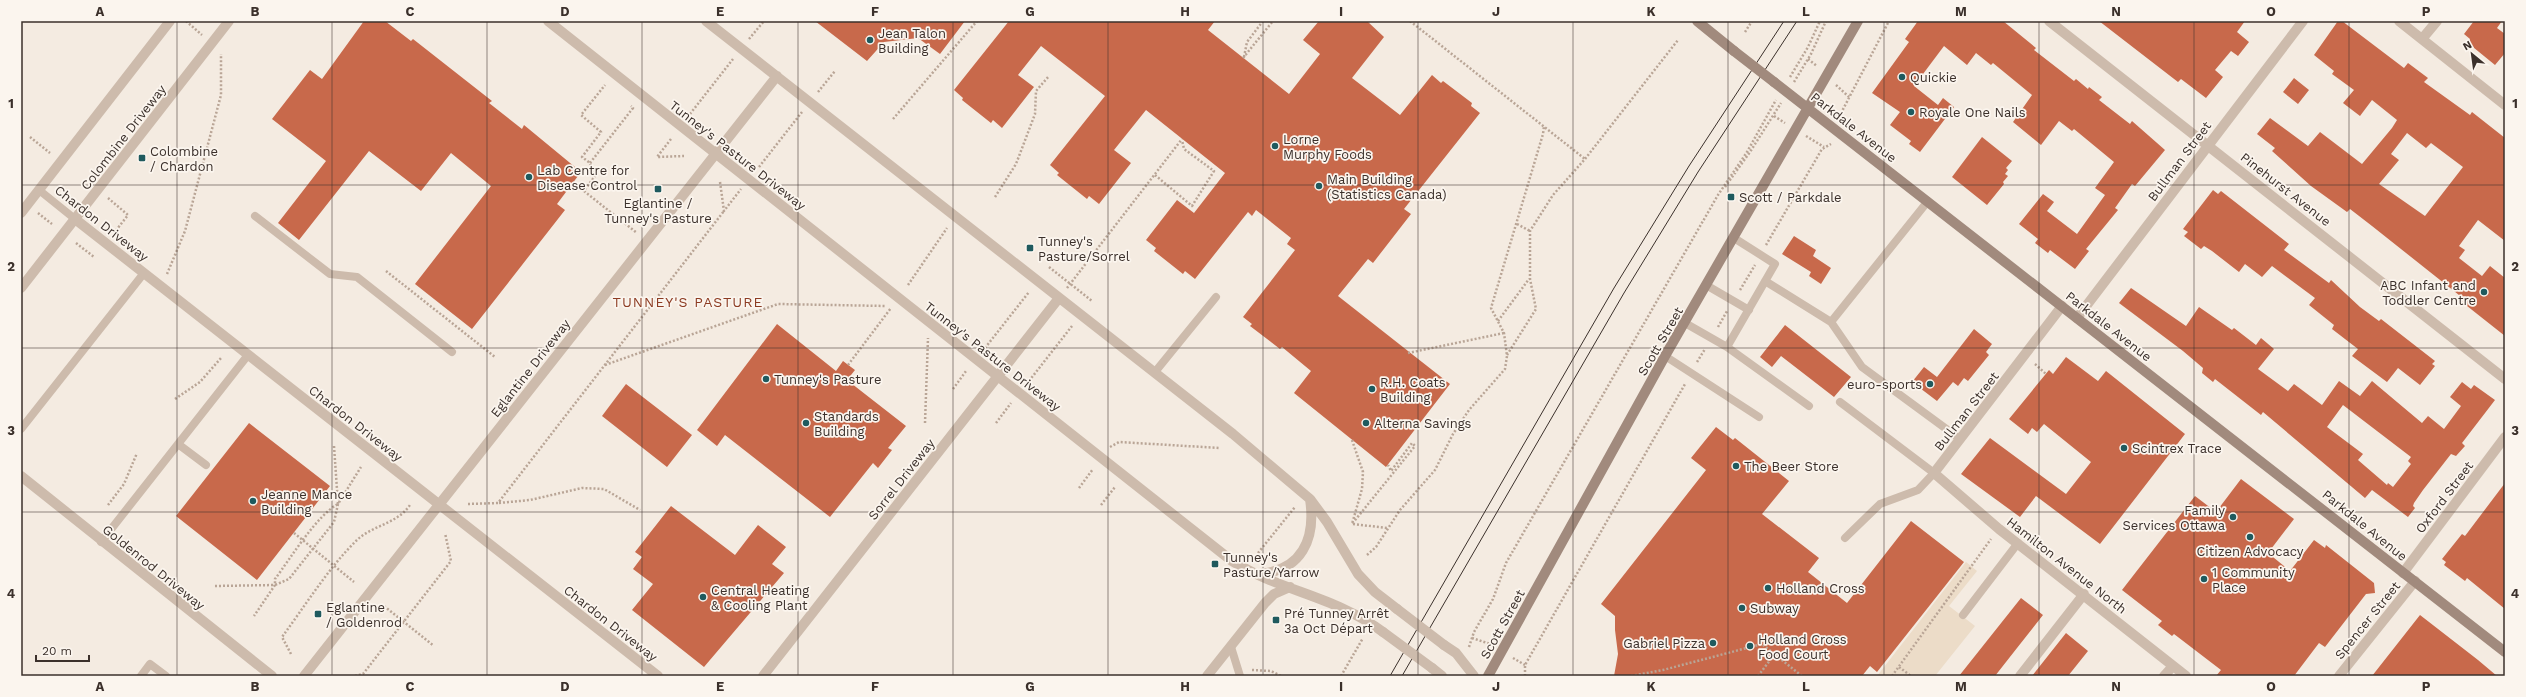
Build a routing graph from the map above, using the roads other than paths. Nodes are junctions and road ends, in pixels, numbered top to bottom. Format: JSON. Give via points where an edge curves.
{"nodes":[{"id":1,"x":170,"y":21,"type":"edge"},
{"id":2,"x":229,"y":21,"type":"edge"},
{"id":3,"x":548,"y":21,"type":"edge"},
{"id":4,"x":706,"y":21,"type":"edge"},
{"id":5,"x":1697,"y":21,"type":"edge"},
{"id":6,"x":1858,"y":21,"type":"edge"},
{"id":7,"x":2050,"y":21,"type":"edge"},
{"id":8,"x":2303,"y":21,"type":"edge"},
{"id":9,"x":2399,"y":21,"type":"edge"},
{"id":10,"x":2437,"y":21,"type":"edge"},
{"id":11,"x":2422,"y":39,"type":"junction"},
{"id":12,"x":777,"y":76,"type":"junction"},
{"id":13,"x":2505,"y":105,"type":"edge"},
{"id":14,"x":1808,"y":107,"type":"junction"},
{"id":15,"x":2208,"y":144,"type":"junction"},
{"id":16,"x":716,"y":154,"type":"junction"},
{"id":17,"x":39,"y":190,"type":"junction"},
{"id":18,"x":1928,"y":201,"type":"junction"},
{"id":19,"x":21,"y":213,"type":"edge"},
{"id":20,"x":255,"y":216,"type":"dead end"},
{"id":21,"x":76,"y":219,"type":"junction"},
{"id":22,"x":1734,"y":238,"type":"junction"},
{"id":23,"x":144,"y":273,"type":"junction"},
{"id":24,"x":1766,"y":281,"type":"junction"},
{"id":25,"x":1706,"y":285,"type":"junction"},
{"id":26,"x":21,"y":288,"type":"edge"},
{"id":27,"x":1216,"y":297,"type":"dead end"},
{"id":28,"x":1060,"y":298,"type":"junction"},
{"id":29,"x":2062,"y":306,"type":"junction"},
{"id":30,"x":1749,"y":310,"type":"junction"},
{"id":31,"x":2076,"y":318,"type":"junction"},
{"id":32,"x":1831,"y":322,"type":"junction"},
{"id":33,"x":1685,"y":323,"type":"junction"},
{"id":34,"x":1727,"y":347,"type":"junction"},
{"id":35,"x":452,"y":352,"type":"dead end"},
{"id":36,"x":248,"y":355,"type":"junction"},
{"id":37,"x":1665,"y":356,"type":"junction"},
{"id":38,"x":1154,"y":372,"type":"junction"},
{"id":39,"x":998,"y":376,"type":"junction"},
{"id":40,"x":2505,"y":379,"type":"edge"},
{"id":41,"x":1840,"y":402,"type":"dead end"},
{"id":42,"x":1809,"y":406,"type":"dead end"},
{"id":43,"x":1759,"y":417,"type":"dead end"},
{"id":44,"x":21,"y":429,"type":"edge"},
{"id":45,"x":2505,"y":436,"type":"edge"},
{"id":46,"x":1960,"y":439,"type":"junction"},
{"id":47,"x":178,"y":444,"type":"junction"},
{"id":48,"x":206,"y":466,"type":"dead end"},
{"id":49,"x":1934,"y":473,"type":"junction"},
{"id":50,"x":21,"y":476,"type":"edge"},
{"id":51,"x":1310,"y":499,"type":"junction"},
{"id":52,"x":439,"y":504,"type":"junction"},
{"id":53,"x":1846,"y":538,"type":"dead end"},
{"id":54,"x":101,"y":542,"type":"junction"},
{"id":55,"x":2018,"y":543,"type":"junction"},
{"id":56,"x":2403,"y":573,"type":"junction"},
{"id":57,"x":1256,"y":574,"type":"junction"},
{"id":58,"x":2415,"y":581,"type":"junction"},
{"id":59,"x":1290,"y":587,"type":"junction"},
{"id":60,"x":2084,"y":594,"type":"junction"},
{"id":61,"x":1963,"y":616,"type":"dead end"},
{"id":62,"x":1231,"y":647,"type":"junction"},
{"id":63,"x":2505,"y":652,"type":"edge"},
{"id":64,"x":2173,"y":666,"type":"junction"},
{"id":65,"x":1239,"y":675,"type":"edge"},
{"id":66,"x":141,"y":676,"type":"edge"},
{"id":67,"x":166,"y":676,"type":"edge"},
{"id":68,"x":272,"y":676,"type":"edge"},
{"id":69,"x":304,"y":676,"type":"edge"},
{"id":70,"x":658,"y":676,"type":"edge"},
{"id":71,"x":763,"y":676,"type":"edge"},
{"id":72,"x":1207,"y":676,"type":"edge"},
{"id":73,"x":1442,"y":676,"type":"edge"},
{"id":74,"x":1474,"y":676,"type":"edge"},
{"id":75,"x":1488,"y":676,"type":"edge"},
{"id":76,"x":2020,"y":676,"type":"edge"},
{"id":77,"x":2164,"y":676,"type":"edge"},
{"id":78,"x":2186,"y":676,"type":"edge"},
{"id":79,"x":2339,"y":676,"type":"edge"}],
"edges":[{"from":1,"to":17,"type":"street"},
{"from":2,"to":21,"type":"street","name":"Colombine Driveway"},
{"from":3,"to":16,"type":"street","name":"Tunney's Pasture Driveway"},
{"from":4,"to":12,"type":"street"},
{"from":5,"to":14,"type":"main road","name":"Parkdale Avenue","bridge":true},
{"from":6,"to":14,"type":"main road","name":"Scott Street"},
{"from":7,"to":15,"type":"street","name":"Pinehurst Avenue"},
{"from":8,"to":15,"type":"street","name":"Bullman Street"},
{"from":9,"to":11,"type":"street"},
{"from":10,"to":11,"type":"street"},
{"from":11,"to":13,"type":"street"},
{"from":12,"to":16,"type":"street","name":"Eglantine Driveway"},
{"from":12,"to":28,"type":"street"},
{"from":14,"to":18,"type":"main road","name":"Parkdale Avenue"},
{"from":14,"to":22,"type":"main road","name":"Scott Street"},
{"from":15,"to":31,"type":"street","name":"Bullman Street"},
{"from":15,"to":40,"type":"street","name":"Pinehurst Avenue"},
{"from":16,"to":39,"type":"street","name":"Tunney's Pasture Driveway"},
{"from":16,"to":52,"type":"street","name":"Eglantine Driveway"},
{"from":17,"to":19,"type":"street"},
{"from":17,"to":21,"type":"lane","name":"Chardon Driveway"},
{"from":18,"to":29,"type":"main road","name":"Parkdale Avenue"},
{"from":18,"to":32,"type":"lane"},
{"from":20,"to":35,"type":"lane","via":[[330,274],[357,277]]},
{"from":21,"to":23,"type":"street","name":"Chardon Driveway"},
{"from":21,"to":26,"type":"street","name":"Colombine Driveway"},
{"from":22,"to":24,"type":"lane","via":[[1775,264]]},
{"from":22,"to":25,"type":"main road","name":"Scott Street"},
{"from":23,"to":36,"type":"street","name":"Chardon Driveway"},
{"from":23,"to":44,"type":"lane"},
{"from":24,"to":30,"type":"lane"},
{"from":24,"to":32,"type":"lane"},
{"from":25,"to":30,"type":"lane"},
{"from":25,"to":33,"type":"main road","name":"Scott Street"},
{"from":27,"to":38,"type":"lane"},
{"from":28,"to":38,"type":"street"},
{"from":28,"to":39,"type":"street","name":"Sorrel Driveway"},
{"from":29,"to":31,"type":"main road","name":"Parkdale Avenue"},
{"from":29,"to":46,"type":"street","name":"Bullman Street"},
{"from":30,"to":34,"type":"lane"},
{"from":31,"to":56,"type":"main road","name":"Parkdale Avenue"},
{"from":32,"to":46,"type":"lane","via":[[1862,367]]},
{"from":33,"to":34,"type":"lane"},
{"from":33,"to":37,"type":"main road","name":"Scott Street"},
{"from":34,"to":42,"type":"lane"},
{"from":36,"to":47,"type":"lane"},
{"from":36,"to":52,"type":"street","name":"Chardon Driveway"},
{"from":37,"to":43,"type":"lane"},
{"from":37,"to":75,"type":"main road","name":"Scott Street"},
{"from":38,"to":51,"type":"street"},
{"from":39,"to":57,"type":"street","name":"Tunney's Pasture Driveway","via":[[1232,561]]},
{"from":39,"to":71,"type":"street","name":"Sorrel Driveway"},
{"from":41,"to":49,"type":"lane"},
{"from":45,"to":56,"type":"street","name":"Oxford Street"},
{"from":46,"to":49,"type":"street","name":"Bullman Street"},
{"from":47,"to":48,"type":"lane"},
{"from":47,"to":54,"type":"lane"},
{"from":49,"to":53,"type":"lane","via":[[1918,490],[1880,504]]},
{"from":49,"to":55,"type":"street","name":"Hamilton Avenue North"},
{"from":50,"to":54,"type":"street","name":"Goldenrod Driveway"},
{"from":51,"to":57,"type":"street","via":[[1311,528],[1301,552],[1281,570]]},
{"from":51,"to":74,"type":"street","bridge":true,"via":[[1358,574],[1375,592],[1456,653]]},
{"from":52,"to":69,"type":"street","name":"Eglantine Driveway"},
{"from":52,"to":70,"type":"street","name":"Chardon Driveway"},
{"from":54,"to":68,"type":"street","name":"Goldenrod Driveway"},
{"from":55,"to":60,"type":"street","name":"Hamilton Avenue North"},
{"from":55,"to":61,"type":"lane"},
{"from":56,"to":58,"type":"main road","name":"Parkdale Avenue"},
{"from":57,"to":59,"type":"street","name":"Tunney's Pasture Driveway"},
{"from":58,"to":63,"type":"main road","name":"Parkdale Avenue"},
{"from":58,"to":79,"type":"street","name":"Spencer Street"},
{"from":59,"to":62,"type":"street","via":[[1274,594],[1265,602]]},
{"from":59,"to":73,"type":"street","name":"Tunney's Pasture Driveway","bridge":true,"via":[[1336,604],[1364,618]]},
{"from":60,"to":64,"type":"street","name":"Hamilton Avenue North"},
{"from":60,"to":76,"type":"street"},
{"from":62,"to":65,"type":"lane"},
{"from":62,"to":72,"type":"street"},
{"from":64,"to":77,"type":"street"},
{"from":64,"to":78,"type":"street","name":"Hamilton Avenue North"},
{"from":66,"to":67,"type":"lane","via":[[150,664]]}]}
